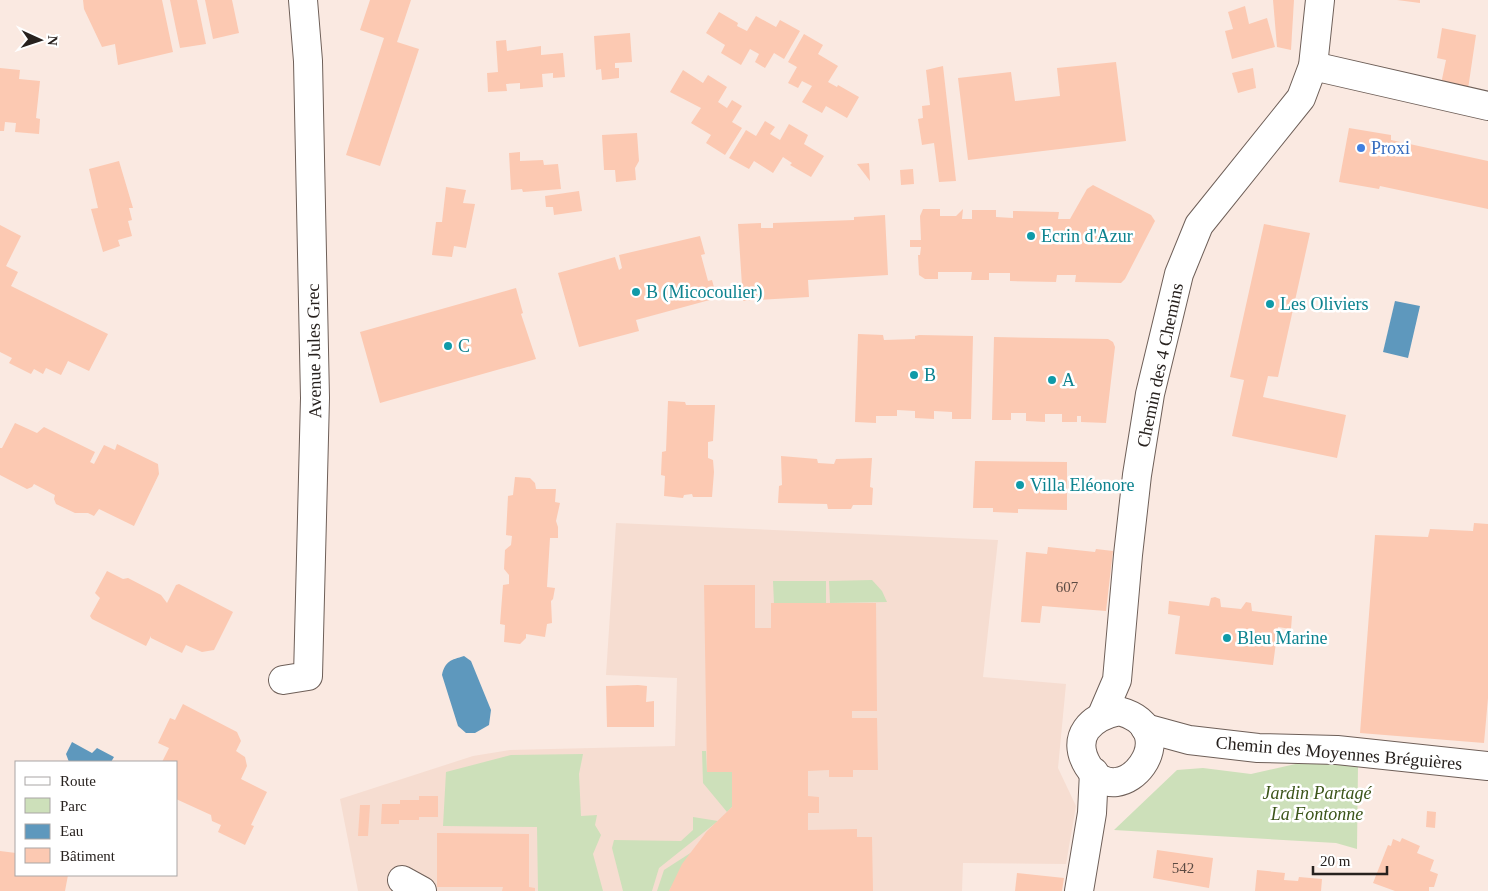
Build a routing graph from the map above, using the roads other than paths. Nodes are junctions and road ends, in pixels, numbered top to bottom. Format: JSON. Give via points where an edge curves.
{"nodes":[{"id":1,"x":302,"y":0,"type":"edge"},
{"id":2,"x":1320,"y":0,"type":"edge"},
{"id":3,"x":1314,"y":66,"type":"junction"},
{"id":4,"x":1488,"y":106,"type":"edge"},
{"id":5,"x":282,"y":680,"type":"dead end"},
{"id":6,"x":1117,"y":680,"type":"junction"},
{"id":7,"x":1102,"y":715,"type":"junction"},
{"id":8,"x":1138,"y":721,"type":"junction"},
{"id":9,"x":1189,"y":740,"type":"junction"},
{"id":10,"x":1146,"y":762,"type":"junction"},
{"id":11,"x":1488,"y":766,"type":"edge"},
{"id":12,"x":1103,"y":777,"type":"junction"},
{"id":13,"x":1079,"y":891,"type":"edge"}],
"edges":[{"from":1,"to":5,"type":"street","name":"Avenue Jules Grec","via":[[308,61],[315,398],[308,676]]},
{"from":2,"to":3,"type":"street","name":"Chemin des 4 Chemins"},
{"from":3,"to":4,"type":"street"},
{"from":3,"to":6,"type":"street","name":"Chemin des 4 Chemins","via":[[1301,98],[1200,225],[1179,274],[1150,394],[1137,475]]},
{"from":6,"to":7,"type":"street","name":"Chemin des 4 Chemins"},
{"from":6,"to":8,"type":"street","name":"Chemin des 4 Chemins"},
{"from":7,"to":8,"type":"street","via":[[1118,711]]},
{"from":7,"to":12,"type":"street","via":[[1088,726],[1082,748],[1084,759]]},
{"from":8,"to":9,"type":"street","name":"Chemin des Moyennes Bréguières"},
{"from":8,"to":10,"type":"street","via":[[1149,739]]},
{"from":9,"to":10,"type":"street"},
{"from":9,"to":11,"type":"street","name":"Chemin des Moyennes Bréguières","via":[[1258,748],[1337,750]]},
{"from":10,"to":12,"type":"street","via":[[1130,777]]},
{"from":12,"to":13,"type":"street","via":[[1092,813]]}]}
